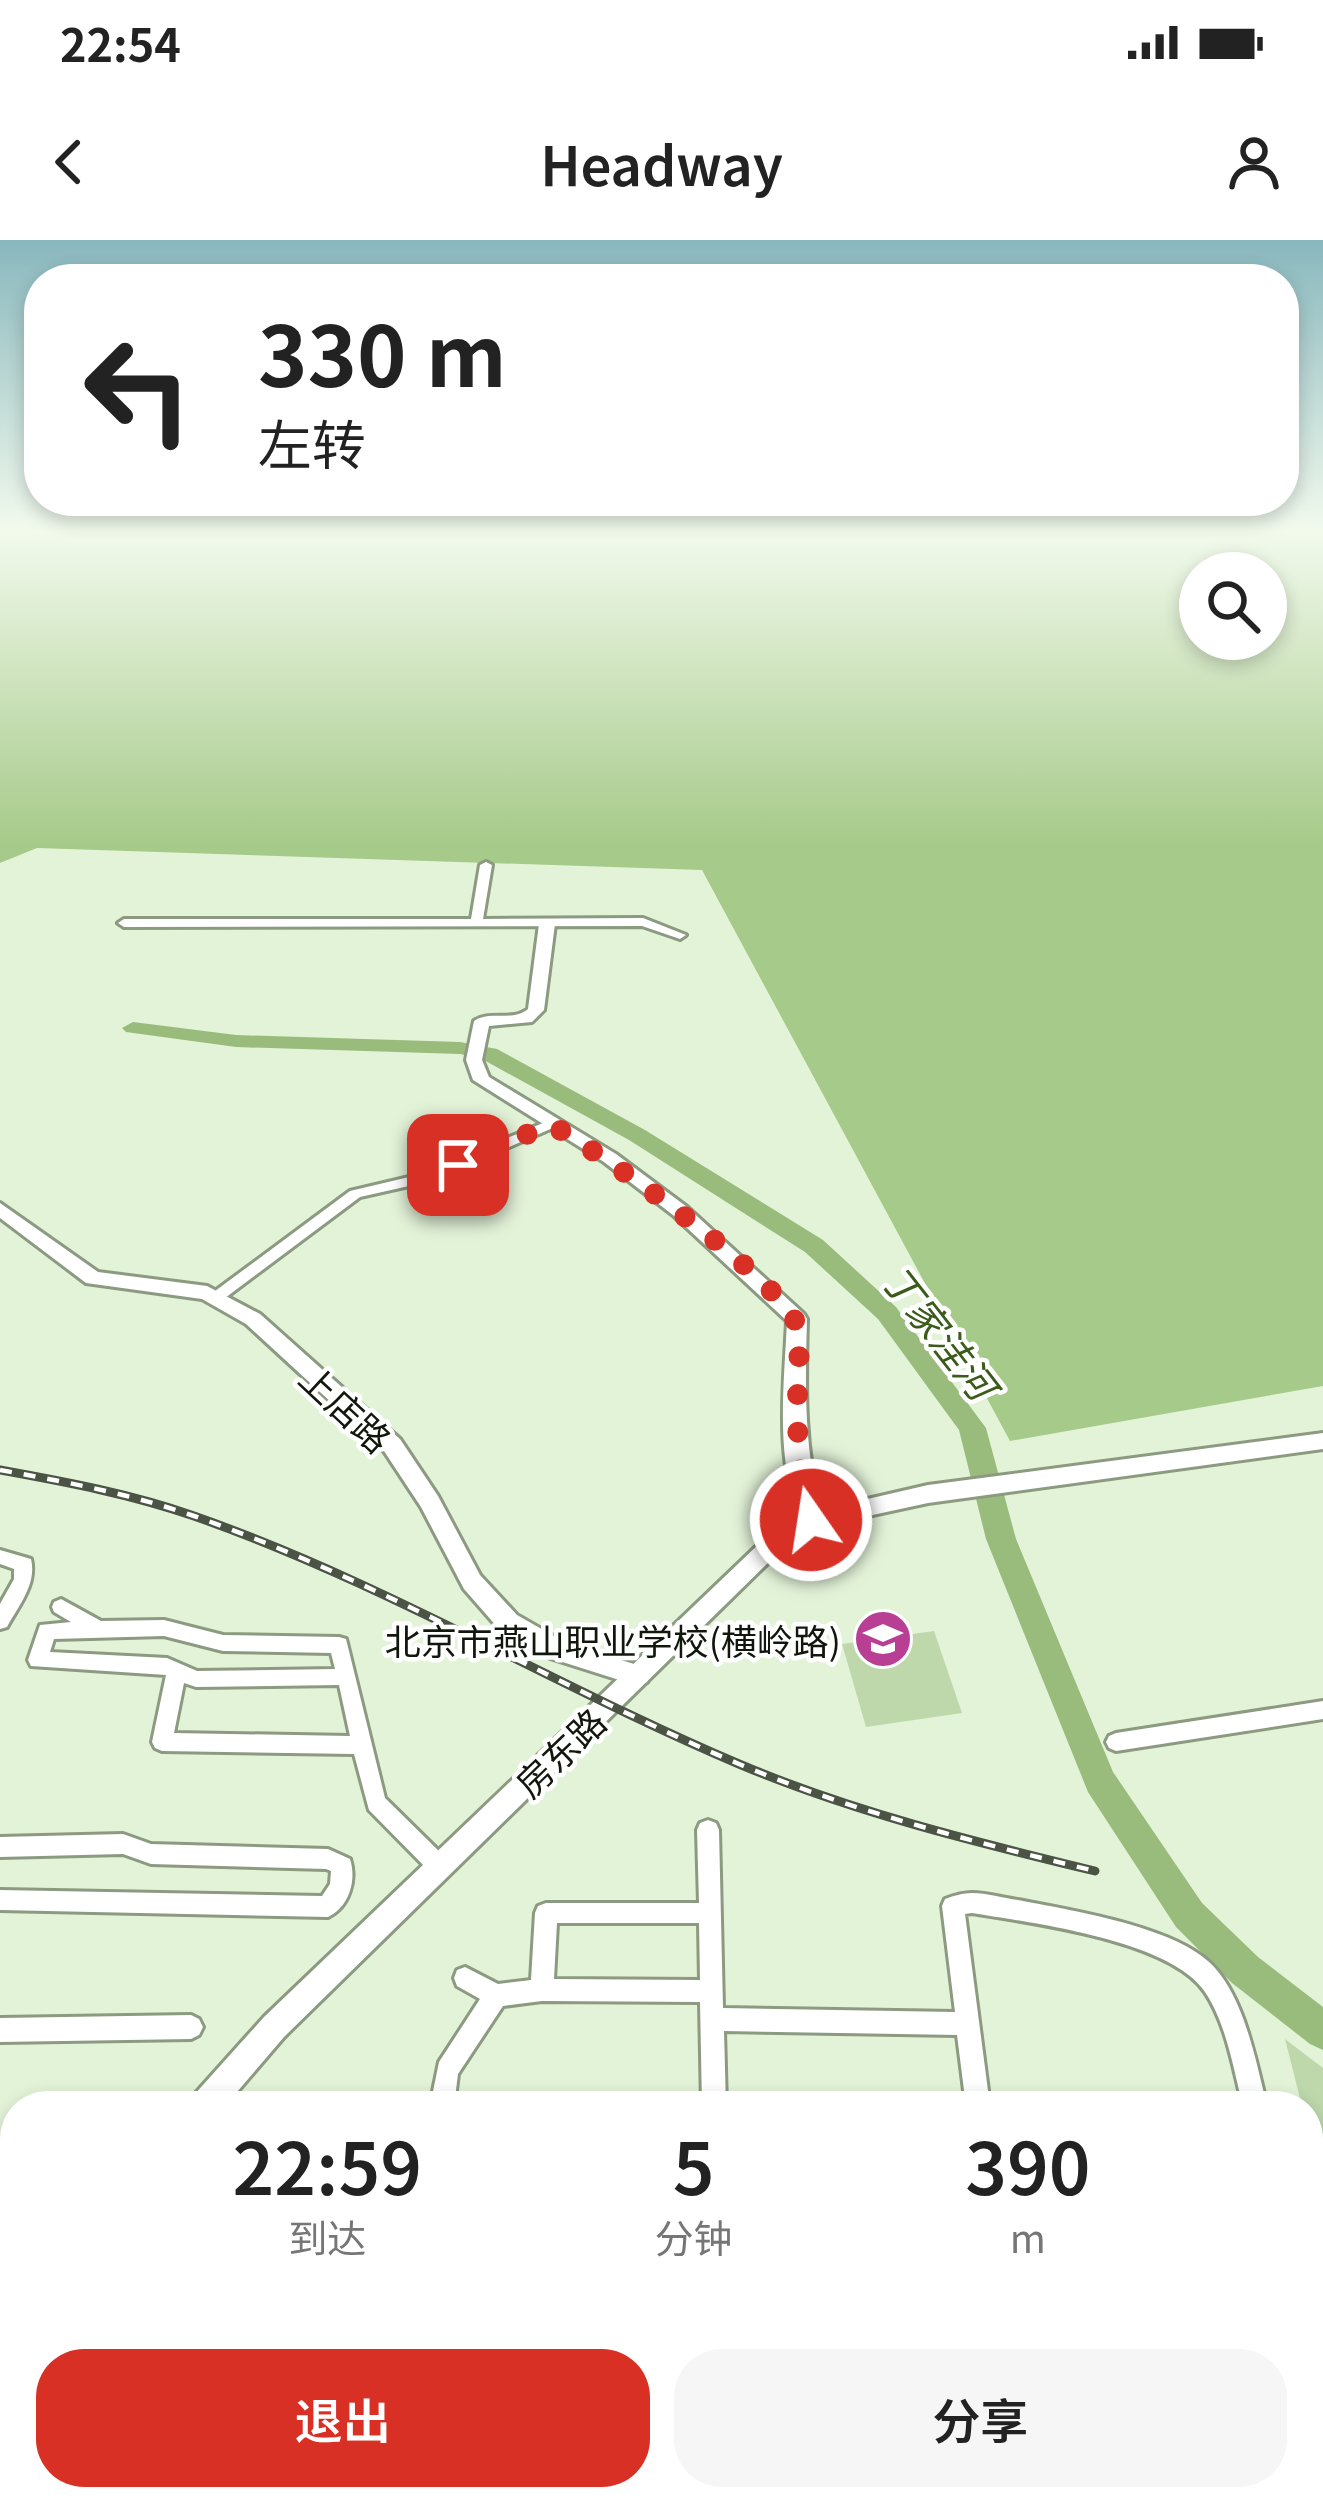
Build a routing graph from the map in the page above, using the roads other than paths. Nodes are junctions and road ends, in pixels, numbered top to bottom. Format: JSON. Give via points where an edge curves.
{"nodes":[{"id":1,"x":486,"y":865,"type":"dead end"},
{"id":2,"x":477,"y":921,"type":"junction"},
{"id":3,"x":124,"y":922,"type":"dead end"},
{"id":4,"x":547,"y":924,"type":"junction"},
{"id":5,"x":680,"y":935,"type":"dead end"},
{"id":6,"x":550,"y":1124,"type":"junction"},
{"id":7,"x":0,"y":1209,"type":"edge"},
{"id":8,"x":215,"y":1297,"type":"junction"},
{"id":9,"x":1323,"y":1441,"type":"edge"},
{"id":10,"x":811,"y":1520,"type":"junction"},
{"id":11,"x":0,"y":1557,"type":"edge"},
{"id":12,"x":61,"y":1607,"type":"dead end"},
{"id":13,"x":0,"y":1622,"type":"edge"},
{"id":14,"x":98,"y":1629,"type":"junction"},
{"id":15,"x":178,"y":1670,"type":"junction"},
{"id":16,"x":638,"y":1675,"type":"junction"},
{"id":17,"x":346,"y":1677,"type":"junction"},
{"id":18,"x":1323,"y":1710,"type":"edge"},
{"id":19,"x":1116,"y":1742,"type":"dead end"},
{"id":20,"x":362,"y":1745,"type":"junction"},
{"id":21,"x":708,"y":1830,"type":"dead end"},
{"id":22,"x":0,"y":1847,"type":"edge"},
{"id":23,"x":440,"y":1867,"type":"junction"},
{"id":24,"x":0,"y":1900,"type":"edge"},
{"id":25,"x":709,"y":1913,"type":"junction"},
{"id":26,"x":466,"y":1978,"type":"dead end"},
{"id":27,"x":542,"y":1990,"type":"junction"},
{"id":28,"x":710,"y":1991,"type":"junction"},
{"id":29,"x":496,"y":1996,"type":"junction"},
{"id":30,"x":711,"y":2019,"type":"junction"},
{"id":31,"x":968,"y":2024,"type":"junction"},
{"id":32,"x":191,"y":2026,"type":"dead end"},
{"id":33,"x":0,"y":2030,"type":"edge"},
{"id":34,"x":218,"y":2091,"type":"edge"},
{"id":35,"x":444,"y":2091,"type":"edge"},
{"id":36,"x":713,"y":2091,"type":"edge"},
{"id":37,"x":976,"y":2091,"type":"edge"},
{"id":38,"x":1251,"y":2091,"type":"edge"}],
"edges":[{"from":1,"to":2,"type":"street"},
{"from":2,"to":3,"type":"street"},
{"from":2,"to":4,"type":"street"},
{"from":4,"to":5,"type":"street","via":[[643,922]]},
{"from":4,"to":6,"type":"street","via":[[536,1010],[526,1019],[482,1021],[474,1060],[482,1080]]},
{"from":6,"to":8,"type":"street","via":[[426,1178],[355,1194]]},
{"from":6,"to":10,"type":"street","via":[[680,1211],[797,1319],[794,1419]]},
{"from":7,"to":8,"type":"street","name":"上店路","via":[[93,1278]]},
{"from":8,"to":16,"type":"street","name":"上店路","via":[[253,1319],[392,1445],[472,1582],[508,1622],[559,1651]]},
{"from":9,"to":10,"type":"street","name":"房东路","via":[[964,1487]]},
{"from":10,"to":16,"type":"street","name":"房东路","via":[[770,1547]]},
{"from":11,"to":13,"type":"street","via":[[24,1564]]},
{"from":12,"to":14,"type":"street"},
{"from":14,"to":15,"type":"street","via":[[46,1631],[38,1660]]},
{"from":14,"to":17,"type":"street","via":[[339,1645]]},
{"from":15,"to":17,"type":"street","via":[[196,1679]]},
{"from":15,"to":20,"type":"street","via":[[162,1742]]},
{"from":16,"to":23,"type":"street","name":"房东路"},
{"from":17,"to":20,"type":"street"},
{"from":18,"to":19,"type":"street"},
{"from":20,"to":23,"type":"street","via":[[376,1803]]},
{"from":21,"to":25,"type":"street"},
{"from":22,"to":24,"type":"street","via":[[123,1844],[151,1854],[328,1859],[342,1866],[328,1907]]},
{"from":23,"to":34,"type":"street","name":"房东路"},
{"from":25,"to":27,"type":"street","via":[[546,1913]]},
{"from":25,"to":28,"type":"street"},
{"from":26,"to":29,"type":"street"},
{"from":27,"to":28,"type":"street"},
{"from":27,"to":29,"type":"street"},
{"from":28,"to":30,"type":"street"},
{"from":29,"to":35,"type":"street","via":[[447,2070]]},
{"from":30,"to":31,"type":"street"},
{"from":30,"to":36,"type":"street"},
{"from":31,"to":37,"type":"street"},
{"from":31,"to":38,"type":"street","via":[[952,1906],[1024,1912],[1157,1946],[1201,1969],[1234,2025]]},
{"from":32,"to":33,"type":"street"}]}
